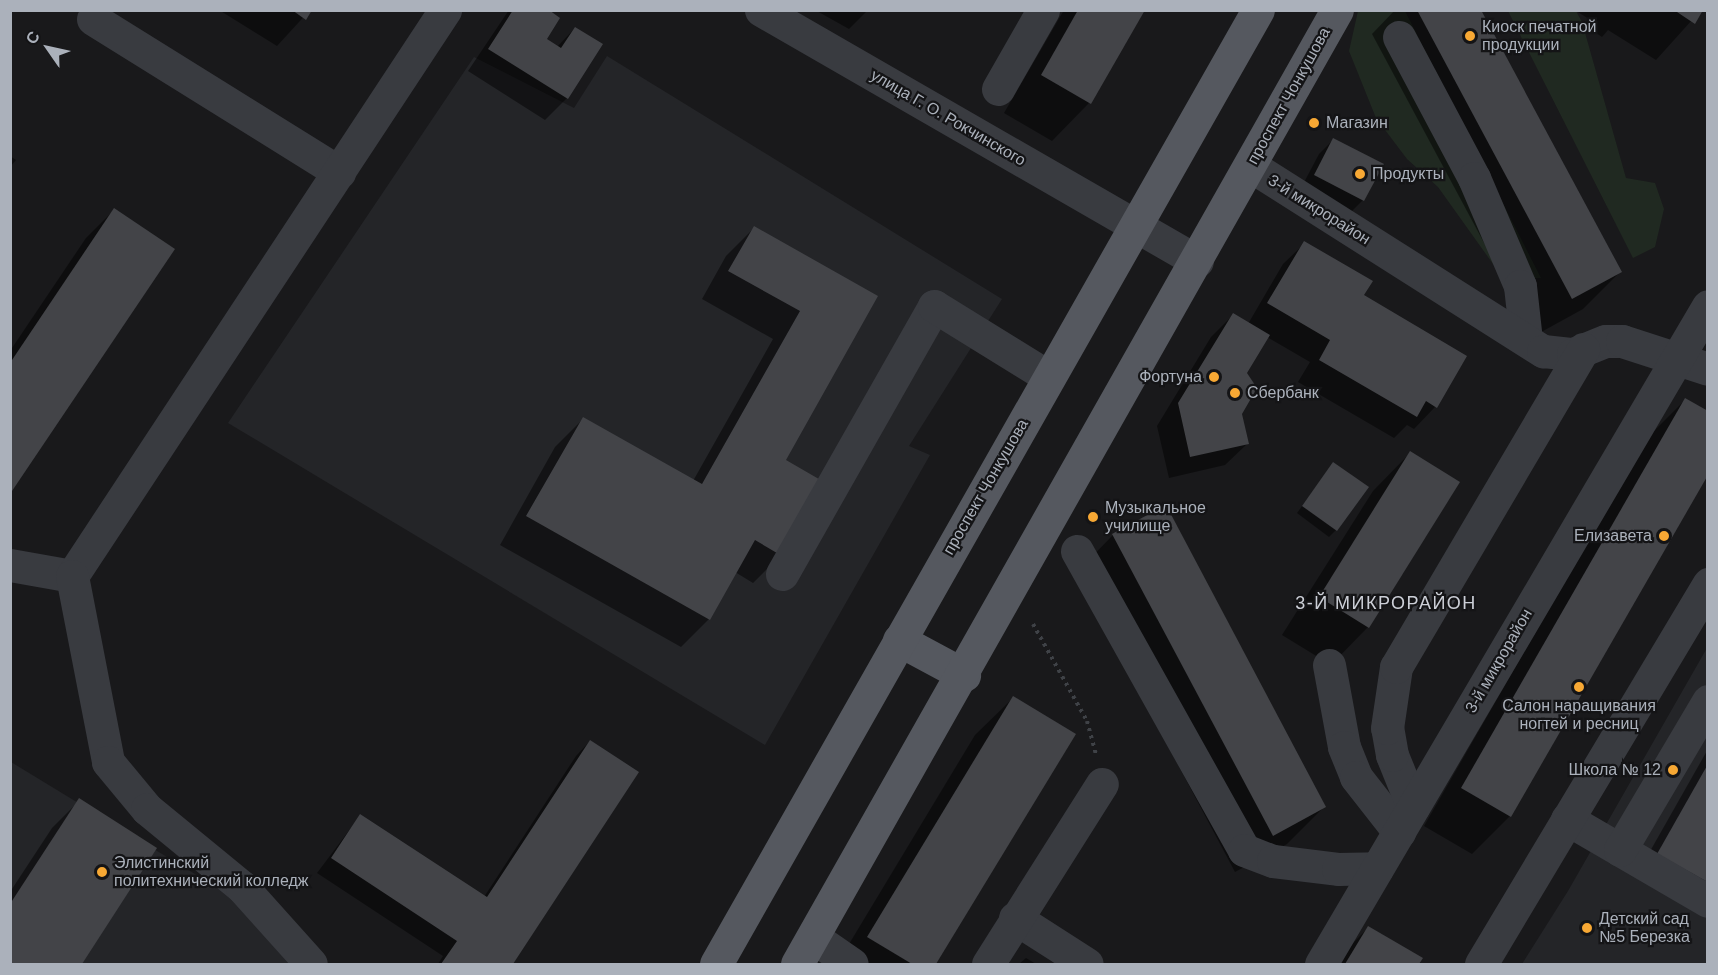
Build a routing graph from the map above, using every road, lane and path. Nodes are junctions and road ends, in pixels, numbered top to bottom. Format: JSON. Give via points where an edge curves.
{"nodes":[{"id":1,"x":445,"y":10,"type":"edge"},
{"id":2,"x":761,"y":10,"type":"edge"},
{"id":3,"x":1043,"y":10,"type":"edge"},
{"id":4,"x":1258,"y":10,"type":"edge"},
{"id":5,"x":1332,"y":12,"type":"edge"},
{"id":6,"x":93,"y":19,"type":"dead end"},
{"id":7,"x":1399,"y":37,"type":"dead end"},
{"id":8,"x":998,"y":88,"type":"dead end"},
{"id":9,"x":1251,"y":166,"type":"junction"},
{"id":10,"x":339,"y":172,"type":"junction"},
{"id":11,"x":1135,"y":225,"type":"junction"},
{"id":12,"x":1197,"y":261,"type":"junction"},
{"id":13,"x":1707,"y":306,"type":"edge"},
{"id":14,"x":1526,"y":340,"type":"junction"},
{"id":15,"x":1583,"y":349,"type":"junction"},
{"id":16,"x":1678,"y":357,"type":"junction"},
{"id":17,"x":1707,"y":369,"type":"edge"},
{"id":18,"x":1049,"y":377,"type":"junction"},
{"id":19,"x":1077,"y":551,"type":"dead end"},
{"id":20,"x":10,"y":565,"type":"edge"},
{"id":21,"x":782,"y":574,"type":"dead end"},
{"id":22,"x":72,"y":576,"type":"junction"},
{"id":23,"x":1707,"y":584,"type":"edge"},
{"id":24,"x":1033,"y":624,"type":"dead end"},
{"id":25,"x":899,"y":640,"type":"junction"},
{"id":26,"x":1329,"y":665,"type":"dead end"},
{"id":27,"x":963,"y":675,"type":"junction"},
{"id":28,"x":1707,"y":701,"type":"edge"},
{"id":29,"x":1102,"y":784,"type":"joint"},
{"id":30,"x":1567,"y":819,"type":"junction"},
{"id":31,"x":1406,"y":820,"type":"junction"},
{"id":32,"x":1620,"y":850,"type":"junction"},
{"id":33,"x":1377,"y":868,"type":"junction"},
{"id":34,"x":1707,"y":901,"type":"edge"},
{"id":35,"x":1015,"y":918,"type":"junction"},
{"id":36,"x":805,"y":951,"type":"edge"},
{"id":37,"x":311,"y":964,"type":"edge"},
{"id":38,"x":716,"y":964,"type":"edge"},
{"id":39,"x":852,"y":964,"type":"edge"},
{"id":40,"x":988,"y":964,"type":"edge"},
{"id":41,"x":1087,"y":964,"type":"edge"},
{"id":42,"x":1321,"y":964,"type":"edge"},
{"id":43,"x":1481,"y":964,"type":"edge"}],
"edges":[{"from":1,"to":10,"type":"street"},
{"from":2,"to":11,"type":"street","name":"улица Г. О. Рокчинского"},
{"from":3,"to":8,"type":"street"},
{"from":4,"to":11,"type":"main road","name":"проспект Чонкушова"},
{"from":5,"to":9,"type":"main road","name":"проспект Чонкушова"},
{"from":6,"to":10,"type":"street"},
{"from":7,"to":14,"type":"street","via":[[1474,178],[1516,276]]},
{"from":9,"to":12,"type":"main road","name":"проспект Чонкушова"},
{"from":9,"to":14,"type":"street","name":"3-й микрорайон"},
{"from":10,"to":22,"type":"street"},
{"from":11,"to":12,"type":"street","name":"улица Г. О. Рокчинского"},
{"from":11,"to":18,"type":"main road","name":"проспект Чонкушова"},
{"from":12,"to":27,"type":"main road","name":"проспект Чонкушова"},
{"from":13,"to":16,"type":"street","name":"3-й микрорайон"},
{"from":14,"to":15,"type":"street","name":"3-й микрорайон","via":[[1558,356]]},
{"from":15,"to":16,"type":"street","name":"3-й микрорайон","via":[[1622,340]]},
{"from":15,"to":31,"type":"street","via":[[1396,668],[1387,728]]},
{"from":16,"to":17,"type":"street","name":"3-й микрорайон"},
{"from":16,"to":31,"type":"street","name":"3-й микрорайон"},
{"from":18,"to":21,"type":"street","via":[[934,306]]},
{"from":18,"to":25,"type":"main road","name":"проспект Чонкушова"},
{"from":19,"to":33,"type":"street","via":[[1244,850],[1273,861],[1338,869]]},
{"from":20,"to":22,"type":"street"},
{"from":22,"to":37,"type":"street","via":[[108,762],[147,809],[242,887]]},
{"from":23,"to":30,"type":"street"},
{"from":24,"to":29,"type":"path","via":[[1088,721]]},
{"from":25,"to":27,"type":"main road"},
{"from":25,"to":38,"type":"main road","name":"проспект Чонкушова"},
{"from":26,"to":31,"type":"street","via":[[1344,747],[1356,777]]},
{"from":27,"to":36,"type":"main road","name":"проспект Чонкушова"},
{"from":28,"to":32,"type":"street"},
{"from":29,"to":35,"type":"street"},
{"from":30,"to":32,"type":"street"},
{"from":30,"to":43,"type":"street"},
{"from":31,"to":33,"type":"street","name":"3-й микрорайон"},
{"from":32,"to":34,"type":"street"},
{"from":33,"to":42,"type":"street","name":"3-й микрорайон"},
{"from":35,"to":40,"type":"street"},
{"from":35,"to":41,"type":"street"},
{"from":36,"to":39,"type":"street"}]}
